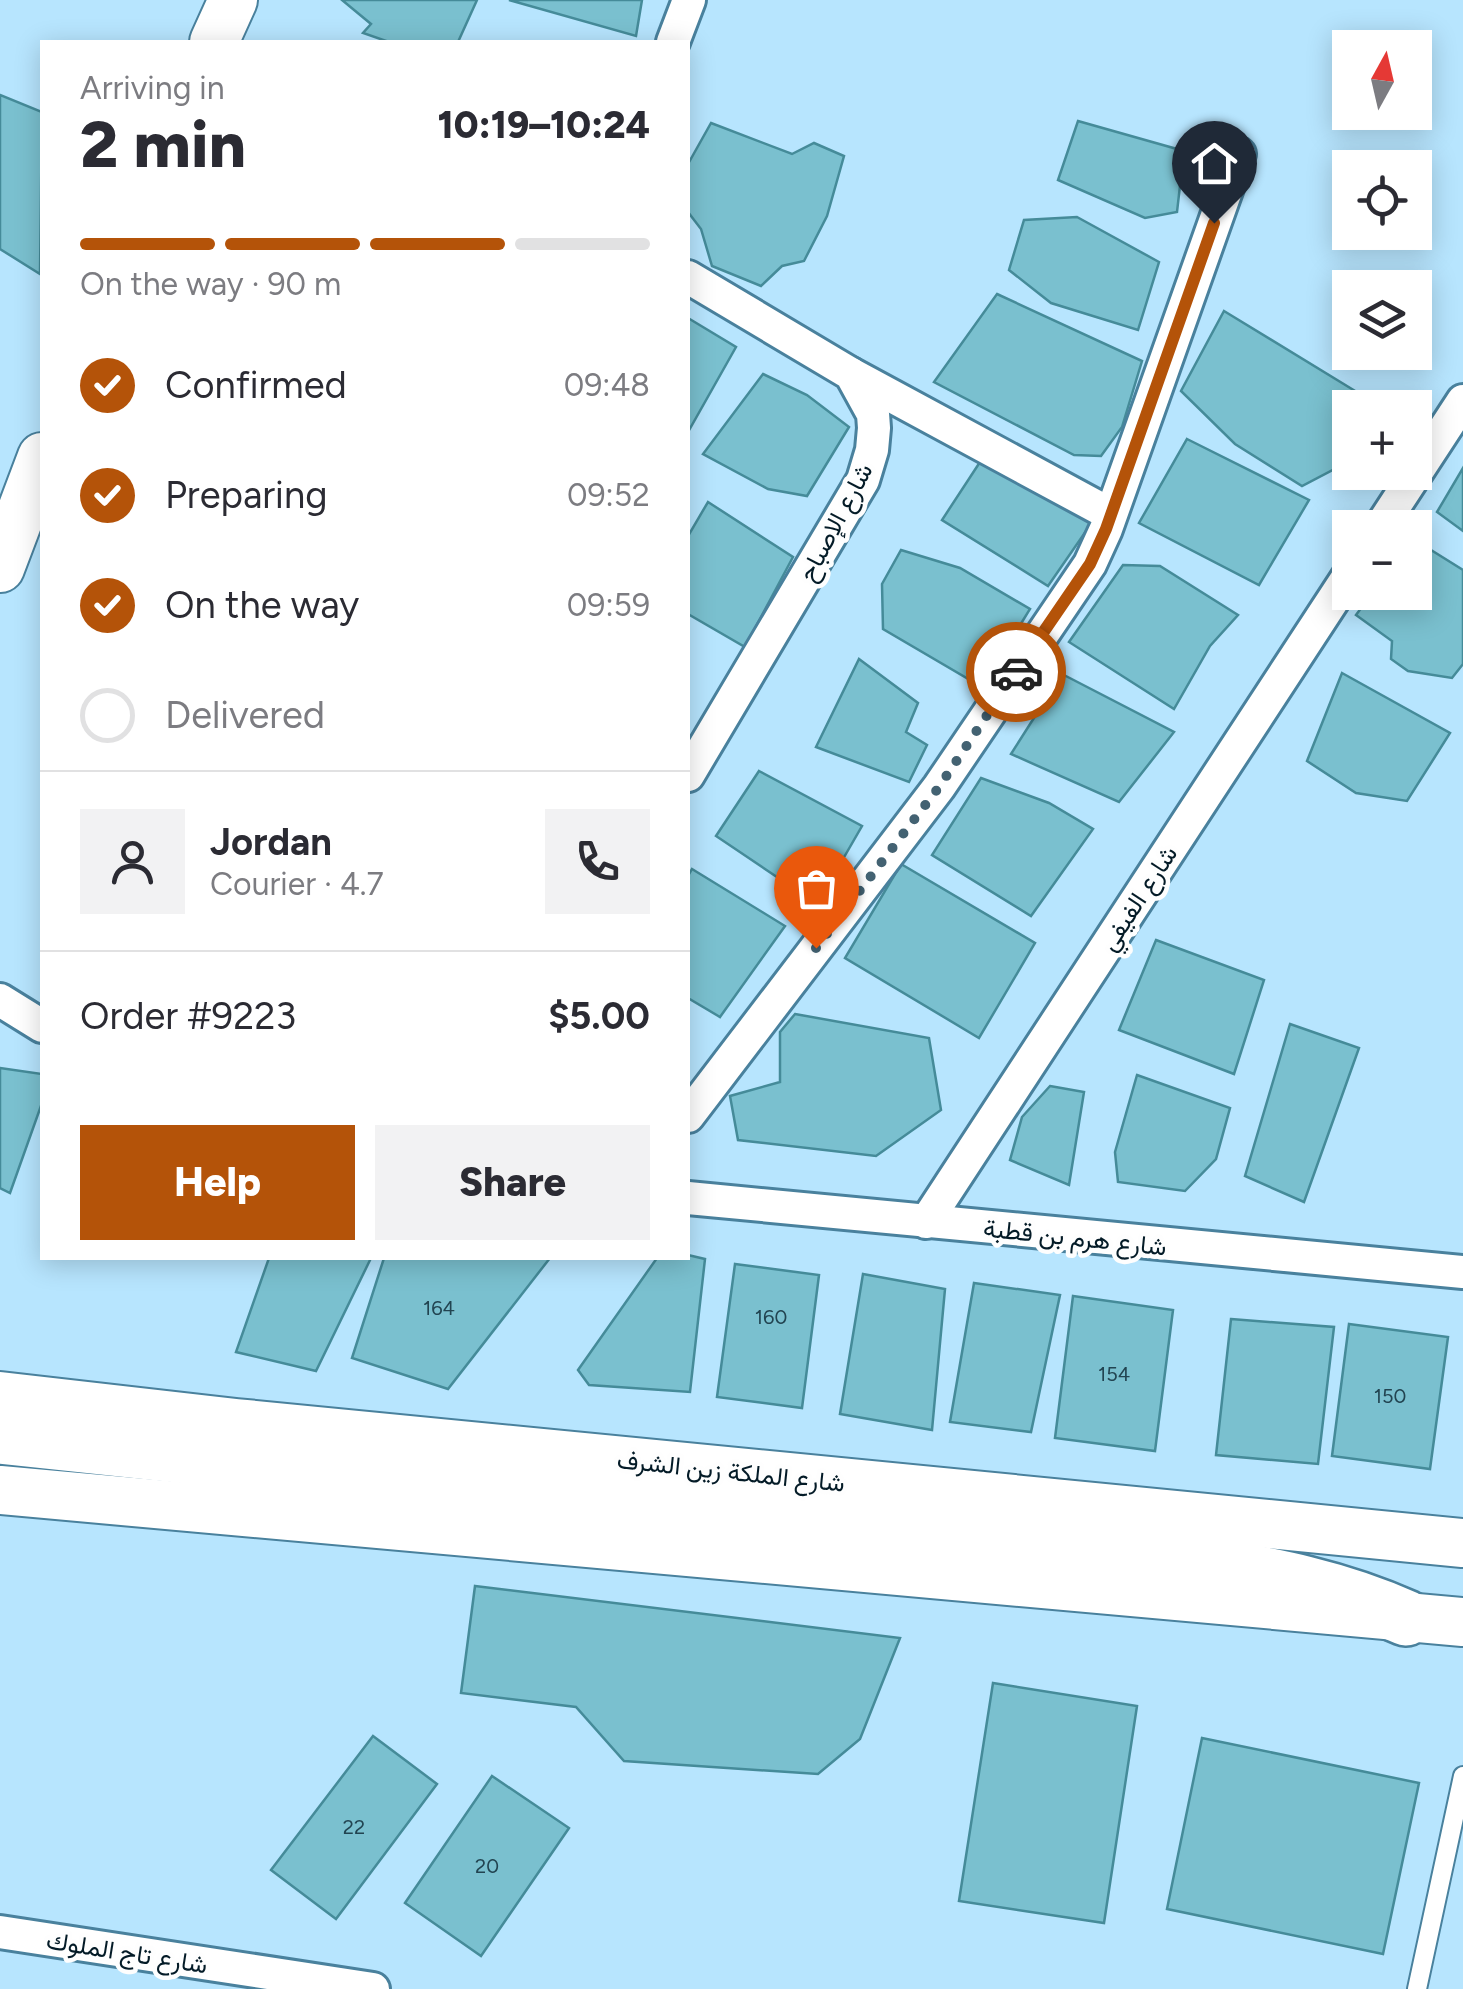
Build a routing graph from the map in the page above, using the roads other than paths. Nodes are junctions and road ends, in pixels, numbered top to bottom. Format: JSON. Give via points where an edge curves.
{"nodes":[{"id":1,"x":205,"y":0,"type":"edge"},
{"id":2,"x":233,"y":0,"type":"edge"},
{"id":3,"x":689,"y":0,"type":"edge"},
{"id":4,"x":195,"y":40,"type":"edge"},
{"id":5,"x":215,"y":40,"type":"edge"},
{"id":6,"x":674,"y":40,"type":"edge"},
{"id":7,"x":1239,"y":154,"type":"dead end"},
{"id":8,"x":690,"y":277,"type":"edge"},
{"id":9,"x":851,"y":374,"type":"junction"},
{"id":10,"x":1463,"y":401,"type":"edge"},
{"id":11,"x":40,"y":462,"type":"edge"},
{"id":12,"x":1392,"y":510,"type":"edge"},
{"id":13,"x":1110,"y":514,"type":"junction"},
{"id":14,"x":0,"y":568,"type":"edge"},
{"id":15,"x":1332,"y":602,"type":"edge"},
{"id":16,"x":690,"y":772,"type":"edge"},
{"id":17,"x":0,"y":1000,"type":"edge"},
{"id":18,"x":40,"y":1025,"type":"edge"},
{"id":19,"x":690,"y":1113,"type":"edge"},
{"id":20,"x":690,"y":1198,"type":"edge"},
{"id":21,"x":926,"y":1222,"type":"junction"},
{"id":22,"x":1463,"y":1272,"type":"edge"},
{"id":23,"x":0,"y":1396,"type":"edge"},
{"id":24,"x":0,"y":1436,"type":"edge"},
{"id":25,"x":0,"y":1490,"type":"edge"},
{"id":26,"x":1463,"y":1543,"type":"edge"},
{"id":27,"x":1406,"y":1618,"type":"junction"},
{"id":28,"x":1463,"y":1622,"type":"edge"},
{"id":29,"x":1463,"y":1776,"type":"edge"},
{"id":30,"x":0,"y":1932,"type":"edge"},
{"id":31,"x":373,"y":1989,"type":"edge"},
{"id":32,"x":1418,"y":1989,"type":"edge"}],
"edges":[{"from":1,"to":4,"type":"main road"},
{"from":2,"to":5,"type":"main road"},
{"from":3,"to":6,"type":"street"},
{"from":7,"to":13,"type":"street"},
{"from":8,"to":9,"type":"street"},
{"from":9,"to":13,"type":"street"},
{"from":9,"to":16,"type":"street","name":"شارع الإصباح","via":[[873,414],[863,480]]},
{"from":10,"to":12,"type":"street"},
{"from":11,"to":14,"type":"main road"},
{"from":13,"to":19,"type":"street","via":[[1090,564],[939,787]]},
{"from":15,"to":21,"type":"street","name":"شارع الفيفي"},
{"from":17,"to":18,"type":"street"},
{"from":20,"to":21,"type":"street","name":"شارع هرم بن قطبة"},
{"from":21,"to":22,"type":"street","name":"شارع هرم بن قطبة"},
{"from":23,"to":26,"type":"main road","name":"شارع الملكة زين الشرف"},
{"from":24,"to":27,"type":"highway","via":[[1200,1564],[1356,1596]]},
{"from":25,"to":27,"type":"main road"},
{"from":27,"to":28,"type":"main road"},
{"from":29,"to":32,"type":"lane"},
{"from":30,"to":31,"type":"street","name":"شارع تاج الملوك"}]}
